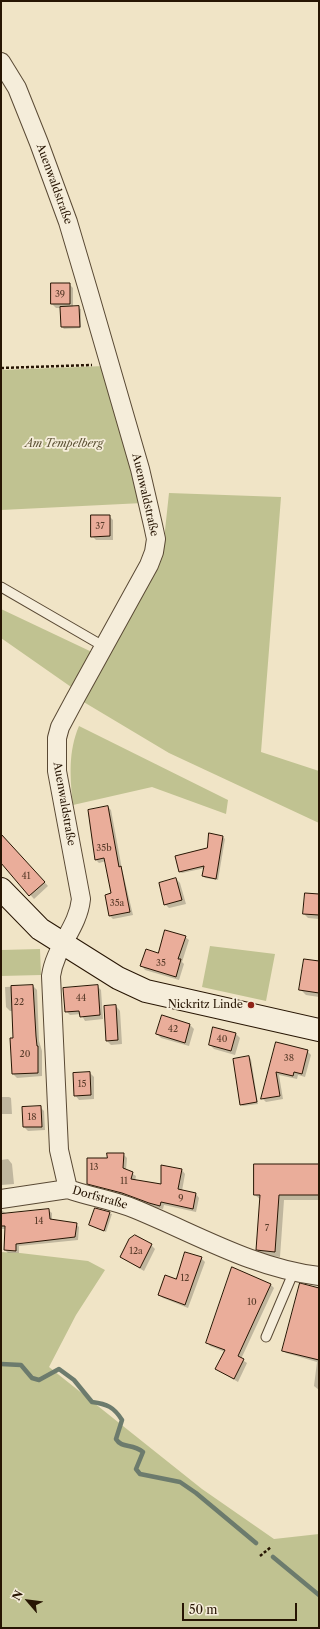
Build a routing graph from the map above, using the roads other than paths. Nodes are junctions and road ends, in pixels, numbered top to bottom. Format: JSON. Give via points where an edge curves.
{"nodes":[{"id":1,"x":1,"y":62,"type":"edge"},
{"id":2,"x":1,"y":587,"type":"edge"},
{"id":3,"x":103,"y":646,"type":"junction"},
{"id":4,"x":1,"y":889,"type":"edge"},
{"id":5,"x":63,"y":944,"type":"junction"},
{"id":6,"x":319,"y":1030,"type":"edge"},
{"id":7,"x":68,"y":1190,"type":"junction"},
{"id":8,"x":1,"y":1199,"type":"edge"},
{"id":9,"x":294,"y":1272,"type":"junction"},
{"id":10,"x":319,"y":1276,"type":"edge"},
{"id":11,"x":266,"y":1337,"type":"dead end"}],
"edges":[{"from":1,"to":3,"type":"street","name":"Auenwaldstraße","via":[[17,88],[66,215],[140,469],[156,539],[149,565]]},
{"from":2,"to":3,"type":"lane"},
{"from":3,"to":5,"type":"street","name":"Auenwaldstraße","via":[[60,727],[57,738],[57,771],[81,899],[80,913]]},
{"from":4,"to":5,"type":"street","via":[[40,929]]},
{"from":5,"to":6,"type":"street","via":[[118,978],[146,991]]},
{"from":5,"to":7,"type":"street","name":"Dorfstraße","via":[[53,963],[51,976],[59,1150]]},
{"from":7,"to":8,"type":"street"},
{"from":7,"to":9,"type":"street","name":"Dorfstraße","via":[[134,1208],[238,1254]]},
{"from":9,"to":10,"type":"street","name":"Dorfstraße"},
{"from":9,"to":11,"type":"lane"}]}
